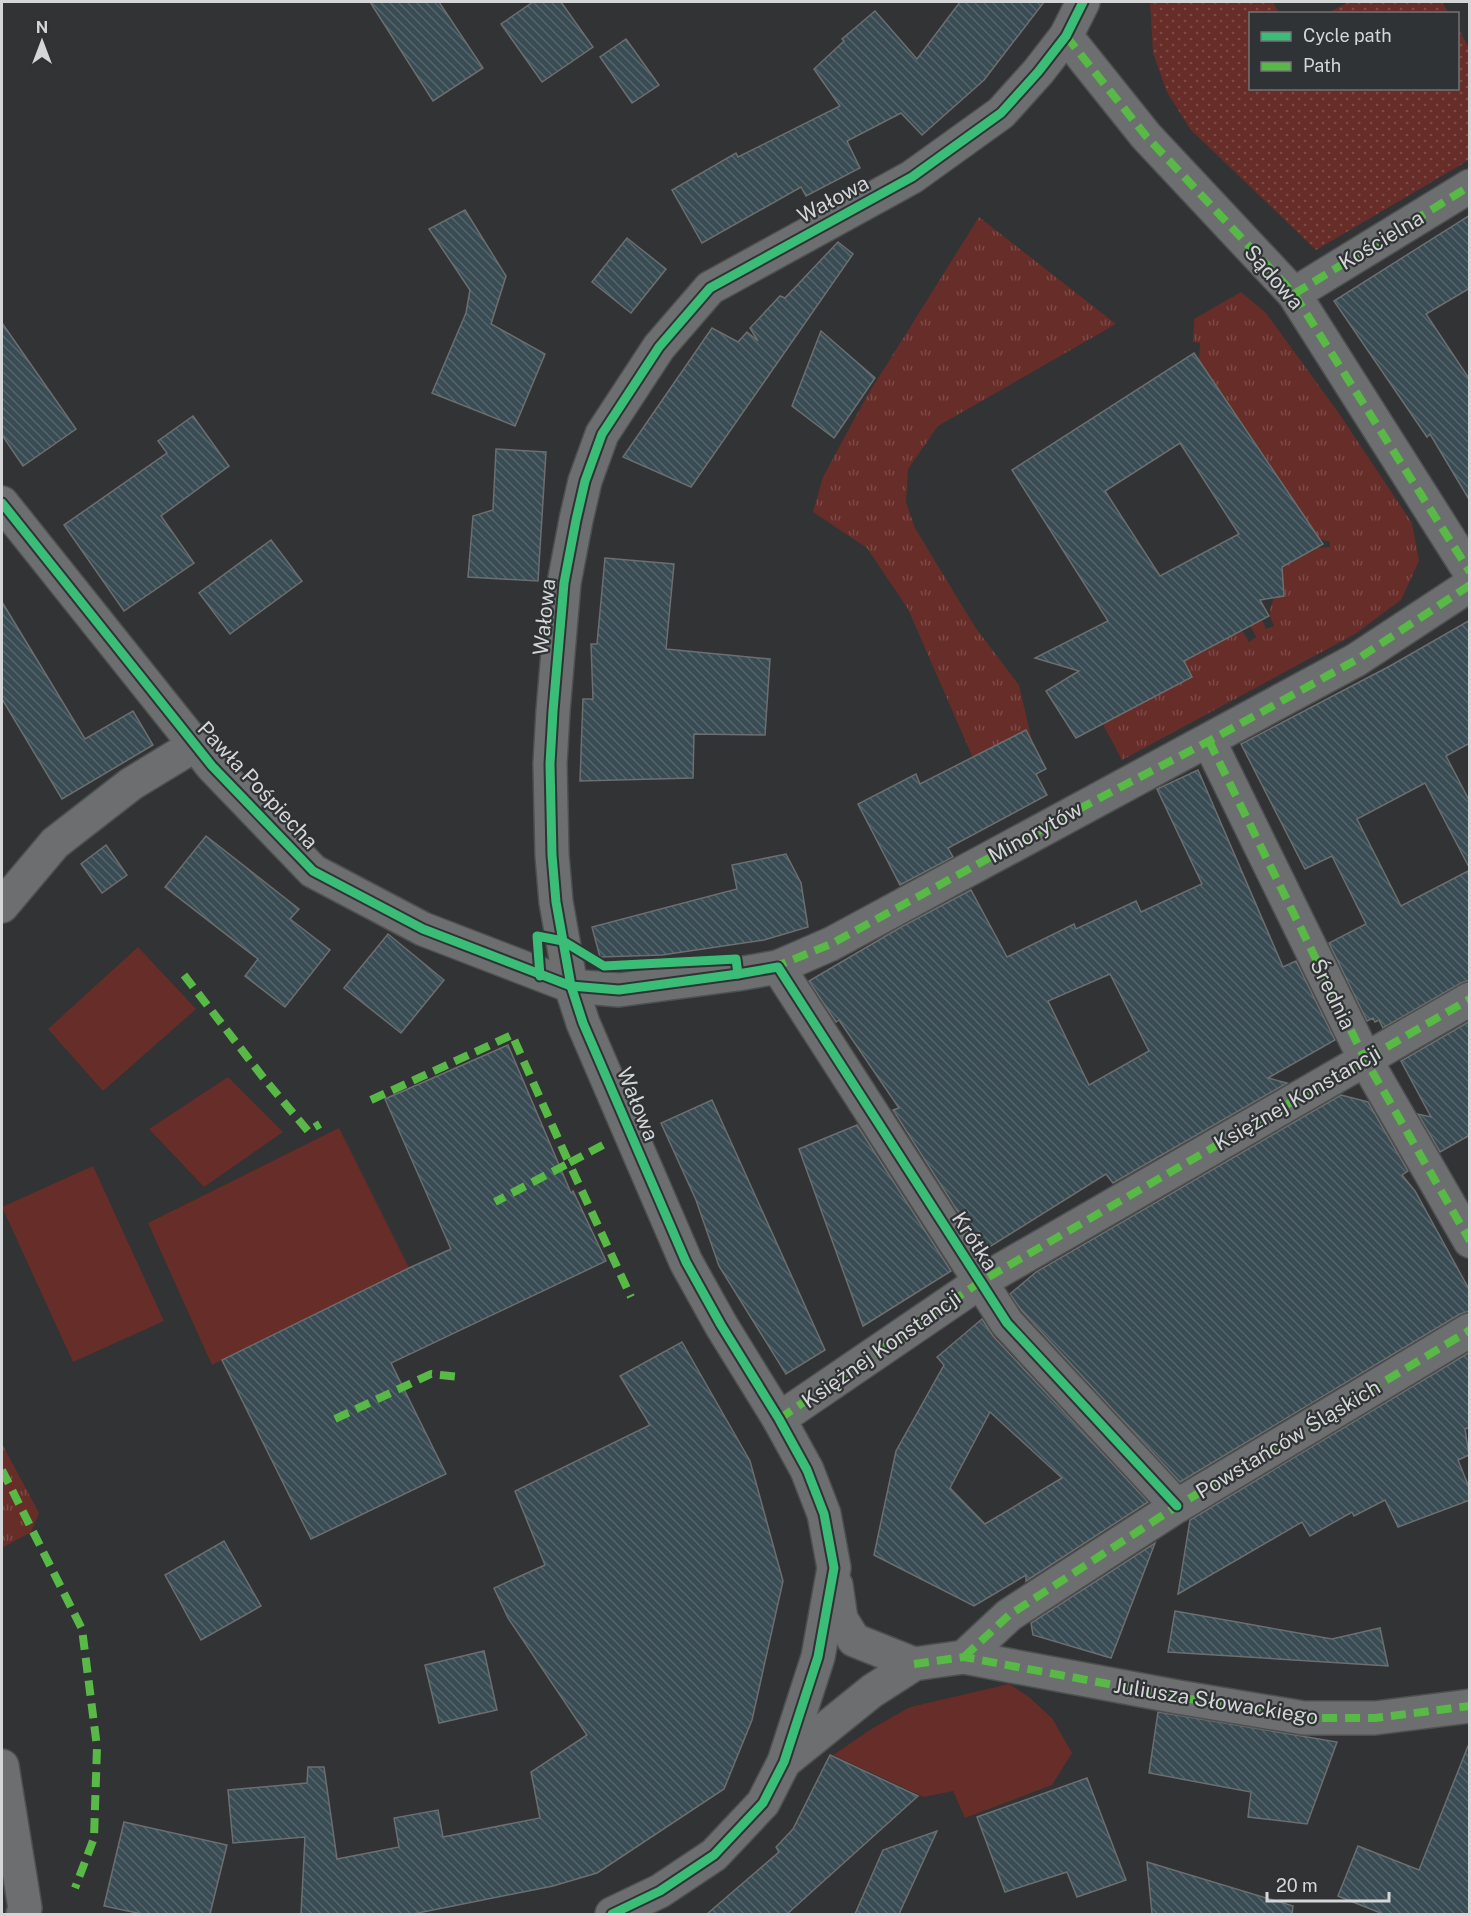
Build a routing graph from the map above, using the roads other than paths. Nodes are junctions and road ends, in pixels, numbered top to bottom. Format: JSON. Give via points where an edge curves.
{"nodes":[{"id":1,"x":1083,"y":2,"type":"edge"},
{"id":2,"x":1066,"y":36,"type":"junction"},
{"id":3,"x":1470,"y":186,"type":"edge"},
{"id":4,"x":1294,"y":294,"type":"junction"},
{"id":5,"x":2,"y":503,"type":"edge"},
{"id":6,"x":1470,"y":572,"type":"edge"},
{"id":7,"x":1470,"y":585,"type":"edge"},
{"id":8,"x":1209,"y":741,"type":"junction"},
{"id":9,"x":195,"y":745,"type":"junction"},
{"id":10,"x":2,"y":906,"type":"edge"},
{"id":11,"x":778,"y":967,"type":"junction"},
{"id":12,"x":571,"y":986,"type":"junction"},
{"id":13,"x":1470,"y":999,"type":"edge"},
{"id":14,"x":1365,"y":1059,"type":"junction"},
{"id":15,"x":1470,"y":1241,"type":"edge"},
{"id":16,"x":980,"y":1281,"type":"junction"},
{"id":17,"x":1470,"y":1330,"type":"edge"},
{"id":18,"x":779,"y":1419,"type":"junction"},
{"id":19,"x":1177,"y":1506,"type":"junction"},
{"id":20,"x":834,"y":1568,"type":"junction"},
{"id":21,"x":964,"y":1657,"type":"junction"},
{"id":22,"x":914,"y":1664,"type":"junction"},
{"id":23,"x":1470,"y":1706,"type":"edge"},
{"id":24,"x":784,"y":1762,"type":"junction"},
{"id":25,"x":2,"y":1766,"type":"edge"},
{"id":26,"x":23,"y":1914,"type":"edge"},
{"id":27,"x":612,"y":1914,"type":"edge"}],
"edges":[{"from":1,"to":2,"type":"street","name":"Wałowa"},
{"from":2,"to":4,"type":"street","name":"Sądowa","via":[[1146,136]]},
{"from":2,"to":12,"type":"street","name":"Wałowa","via":[[1001,113],[912,177],[710,288],[659,347],[602,434],[585,481],[564,583],[552,711],[552,855]]},
{"from":3,"to":4,"type":"street","name":"Kościelna"},
{"from":4,"to":6,"type":"street","name":"Sądowa"},
{"from":5,"to":9,"type":"street","name":"Pawła Pośpiecha"},
{"from":7,"to":8,"type":"street","name":"Minorytów","via":[[1356,660]]},
{"from":8,"to":11,"type":"street","name":"Minorytów","via":[[831,944]]},
{"from":8,"to":14,"type":"street","name":"Średnia"},
{"from":9,"to":10,"type":"street","via":[[131,784],[56,843]]},
{"from":9,"to":12,"type":"street","name":"Pawła Pośpiecha","via":[[313,871],[423,929]]},
{"from":11,"to":12,"type":"street","name":"Minorytów","via":[[619,990]]},
{"from":11,"to":16,"type":"street","name":"Krótka"},
{"from":12,"to":18,"type":"street","name":"Wałowa","via":[[686,1262]]},
{"from":13,"to":14,"type":"street","name":"Księżnej Konstancji"},
{"from":14,"to":15,"type":"street","name":"Średnia"},
{"from":14,"to":16,"type":"street","name":"Księżnej Konstancji"},
{"from":16,"to":18,"type":"street","name":"Księżnej Konstancji"},
{"from":16,"to":19,"type":"street","name":"Krótka","via":[[1007,1323]]},
{"from":17,"to":19,"type":"street","name":"Powstańców Śląskich"},
{"from":18,"to":20,"type":"street","name":"Księżnej Konstancji","via":[[816,1492]]},
{"from":19,"to":21,"type":"street","name":"Powstańców Śląskich","via":[[1009,1615]]},
{"from":20,"to":22,"type":"street","via":[[841,1619],[854,1640]]},
{"from":20,"to":24,"type":"street","name":"Księżnej Konstancji","via":[[818,1657]]},
{"from":21,"to":22,"type":"street","name":"Juliusza Słowackiego"},
{"from":21,"to":23,"type":"street","name":"Juliusza Słowackiego","via":[[1304,1718],[1375,1718]]},
{"from":22,"to":24,"type":"street","via":[[855,1704]]},
{"from":24,"to":27,"type":"street","name":"Księżnej Konstancji","via":[[763,1803],[714,1855],[660,1891]]},
{"from":25,"to":26,"type":"street"}]}
